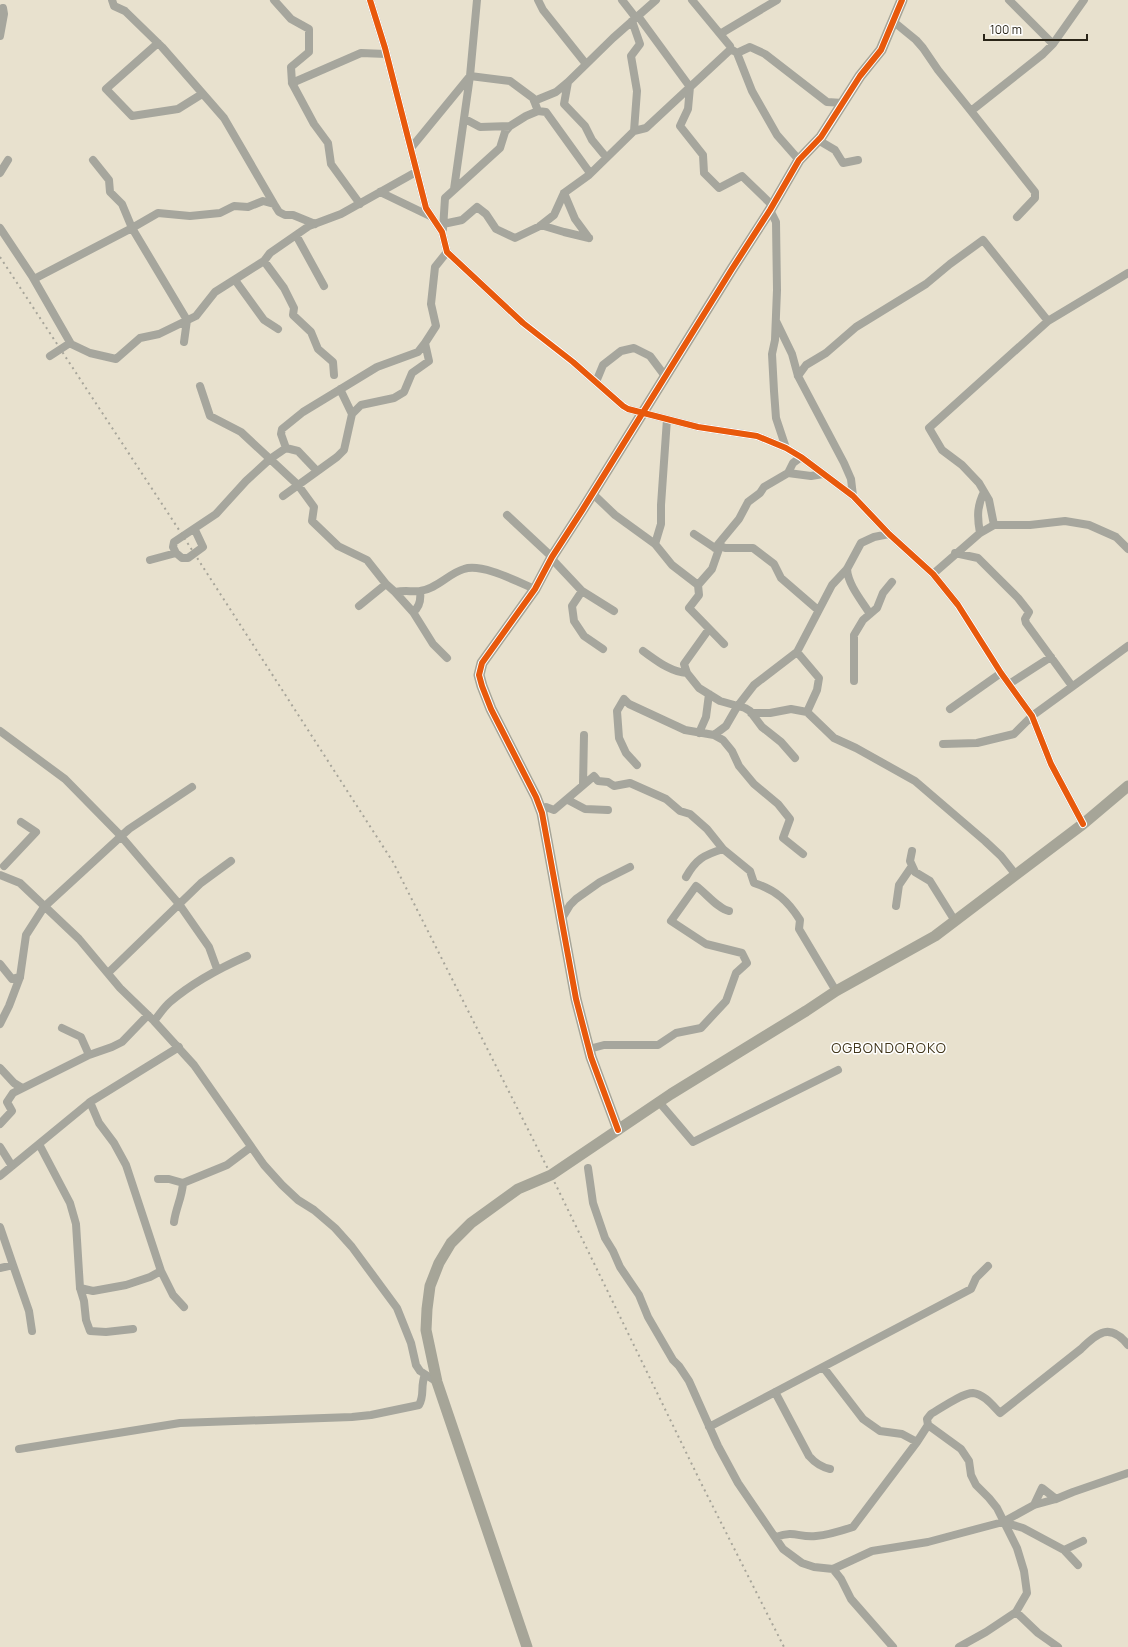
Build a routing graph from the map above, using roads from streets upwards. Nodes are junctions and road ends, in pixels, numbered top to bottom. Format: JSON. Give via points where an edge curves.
{"nodes":[{"id":1,"x":112,"y":0,"type":"edge"},
{"id":2,"x":274,"y":0,"type":"edge"},
{"id":3,"x":370,"y":0,"type":"edge"},
{"id":4,"x":477,"y":0,"type":"edge"},
{"id":5,"x":538,"y":0,"type":"edge"},
{"id":6,"x":622,"y":0,"type":"edge"},
{"id":7,"x":656,"y":0,"type":"edge"},
{"id":8,"x":692,"y":0,"type":"edge"},
{"id":9,"x":777,"y":0,"type":"edge"},
{"id":10,"x":902,"y":0,"type":"edge"},
{"id":11,"x":1009,"y":0,"type":"edge"},
{"id":12,"x":1084,"y":0,"type":"edge"},
{"id":13,"x":3,"y":7,"type":"edge"},
{"id":14,"x":635,"y":19,"type":"junction"},
{"id":15,"x":894,"y":22,"type":"junction"},
{"id":16,"x":720,"y":34,"type":"junction"},
{"id":17,"x":0,"y":36,"type":"edge"},
{"id":18,"x":158,"y":43,"type":"junction"},
{"id":19,"x":1053,"y":44,"type":"junction"},
{"id":20,"x":734,"y":51,"type":"junction"},
{"id":21,"x":386,"y":54,"type":"junction"},
{"id":22,"x":586,"y":64,"type":"junction"},
{"id":23,"x":470,"y":76,"type":"junction"},
{"id":24,"x":568,"y":82,"type":"junction"},
{"id":25,"x":292,"y":83,"type":"junction"},
{"id":26,"x":690,"y":87,"type":"junction"},
{"id":27,"x":202,"y":94,"type":"junction"},
{"id":28,"x":534,"y":101,"type":"junction"},
{"id":29,"x":843,"y":103,"type":"junction"},
{"id":30,"x":972,"y":111,"type":"junction"},
{"id":31,"x":538,"y":112,"type":"junction"},
{"id":32,"x":465,"y":119,"type":"junction"},
{"id":33,"x":510,"y":126,"type":"junction"},
{"id":34,"x":634,"y":131,"type":"junction"},
{"id":35,"x":818,"y":140,"type":"junction"},
{"id":36,"x":411,"y":148,"type":"junction"},
{"id":37,"x":606,"y":157,"type":"junction"},
{"id":38,"x":8,"y":160,"type":"dead end"},
{"id":39,"x":94,"y":160,"type":"dead end"},
{"id":40,"x":799,"y":160,"type":"junction"},
{"id":41,"x":858,"y":160,"type":"dead end"},
{"id":42,"x":416,"y":172,"type":"junction"},
{"id":43,"x":0,"y":173,"type":"edge"},
{"id":44,"x":590,"y":173,"type":"junction"},
{"id":45,"x":454,"y":189,"type":"junction"},
{"id":46,"x":380,"y":192,"type":"junction"},
{"id":47,"x":564,"y":193,"type":"junction"},
{"id":48,"x":274,"y":204,"type":"junction"},
{"id":49,"x":360,"y":204,"type":"junction"},
{"id":50,"x":772,"y":208,"type":"junction"},
{"id":51,"x":433,"y":218,"type":"junction"},
{"id":52,"x":1017,"y":218,"type":"dead end"},
{"id":53,"x":315,"y":224,"type":"junction"},
{"id":54,"x":540,"y":226,"type":"junction"},
{"id":55,"x":0,"y":228,"type":"edge"},
{"id":56,"x":132,"y":228,"type":"junction"},
{"id":57,"x":443,"y":228,"type":"junction"},
{"id":58,"x":296,"y":235,"type":"junction"},
{"id":59,"x":447,"y":252,"type":"junction"},
{"id":60,"x":264,"y":261,"type":"junction"},
{"id":61,"x":1128,"y":273,"type":"edge"},
{"id":62,"x":34,"y":279,"type":"junction"},
{"id":63,"x":235,"y":280,"type":"junction"},
{"id":64,"x":324,"y":286,"type":"dead end"},
{"id":65,"x":187,"y":320,"type":"junction"},
{"id":66,"x":776,"y":320,"type":"junction"},
{"id":67,"x":1048,"y":321,"type":"junction"},
{"id":68,"x":278,"y":329,"type":"dead end"},
{"id":69,"x":184,"y":342,"type":"dead end"},
{"id":70,"x":70,"y":343,"type":"junction"},
{"id":71,"x":425,"y":343,"type":"junction"},
{"id":72,"x":50,"y":356,"type":"dead end"},
{"id":73,"x":334,"y":375,"type":"dead end"},
{"id":74,"x":665,"y":376,"type":"junction"},
{"id":75,"x":798,"y":376,"type":"junction"},
{"id":76,"x":596,"y":382,"type":"junction"},
{"id":77,"x":200,"y":386,"type":"dead end"},
{"id":78,"x":340,"y":390,"type":"junction"},
{"id":79,"x":642,"y":412,"type":"junction"},
{"id":80,"x":352,"y":414,"type":"junction"},
{"id":81,"x":667,"y":419,"type":"junction"},
{"id":82,"x":286,"y":448,"type":"junction"},
{"id":83,"x":786,"y":448,"type":"junction"},
{"id":84,"x":801,"y":456,"type":"junction"},
{"id":85,"x":270,"y":458,"type":"junction"},
{"id":86,"x":317,"y":472,"type":"junction"},
{"id":87,"x":788,"y":473,"type":"junction"},
{"id":88,"x":823,"y":474,"type":"junction"},
{"id":89,"x":298,"y":485,"type":"junction"},
{"id":90,"x":984,"y":492,"type":"junction"},
{"id":91,"x":593,"y":494,"type":"junction"},
{"id":92,"x":283,"y":496,"type":"dead end"},
{"id":93,"x":853,"y":496,"type":"junction"},
{"id":94,"x":506,"y":515,"type":"dead end"},
{"id":95,"x":977,"y":518,"type":"junction"},
{"id":96,"x":994,"y":525,"type":"junction"},
{"id":97,"x":195,"y":530,"type":"junction"},
{"id":98,"x":980,"y":533,"type":"junction"},
{"id":99,"x":694,"y":534,"type":"dead end"},
{"id":100,"x":888,"y":534,"type":"junction"},
{"id":101,"x":655,"y":544,"type":"junction"},
{"id":102,"x":717,"y":547,"type":"junction"},
{"id":103,"x":1128,"y":549,"type":"edge"},
{"id":104,"x":176,"y":553,"type":"junction"},
{"id":105,"x":955,"y":553,"type":"junction"},
{"id":106,"x":551,"y":557,"type":"junction"},
{"id":107,"x":150,"y":560,"type":"dead end"},
{"id":108,"x":847,"y":570,"type":"junction"},
{"id":109,"x":932,"y":574,"type":"junction"},
{"id":110,"x":892,"y":582,"type":"dead end"},
{"id":111,"x":386,"y":584,"type":"junction"},
{"id":112,"x":698,"y":585,"type":"junction"},
{"id":113,"x":535,"y":589,"type":"junction"},
{"id":114,"x":420,"y":591,"type":"junction"},
{"id":115,"x":582,"y":591,"type":"junction"},
{"id":116,"x":395,"y":592,"type":"junction"},
{"id":117,"x":359,"y":606,"type":"dead end"},
{"id":118,"x":818,"y":610,"type":"junction"},
{"id":119,"x":614,"y":611,"type":"dead end"},
{"id":120,"x":413,"y":612,"type":"junction"},
{"id":121,"x":870,"y":614,"type":"junction"},
{"id":122,"x":709,"y":629,"type":"junction"},
{"id":123,"x":724,"y":644,"type":"dead end"},
{"id":124,"x":1128,"y":646,"type":"edge"},
{"id":125,"x":603,"y":649,"type":"dead end"},
{"id":126,"x":643,"y":651,"type":"dead end"},
{"id":127,"x":797,"y":652,"type":"junction"},
{"id":128,"x":1051,"y":657,"type":"junction"},
{"id":129,"x":447,"y":658,"type":"dead end"},
{"id":130,"x":687,"y":673,"type":"junction"},
{"id":131,"x":1001,"y":673,"type":"junction"},
{"id":132,"x":854,"y":681,"type":"dead end"},
{"id":133,"x":1009,"y":684,"type":"junction"},
{"id":134,"x":1072,"y":686,"type":"junction"},
{"id":135,"x":709,"y":694,"type":"junction"},
{"id":136,"x":738,"y":706,"type":"junction"},
{"id":137,"x":950,"y":709,"type":"dead end"},
{"id":138,"x":751,"y":712,"type":"junction"},
{"id":139,"x":807,"y":712,"type":"junction"},
{"id":140,"x":1032,"y":716,"type":"junction"},
{"id":141,"x":1,"y":733,"type":"edge"},
{"id":142,"x":699,"y":733,"type":"junction"},
{"id":143,"x":584,"y":735,"type":"dead end"},
{"id":144,"x":714,"y":736,"type":"junction"},
{"id":145,"x":943,"y":744,"type":"dead end"},
{"id":146,"x":795,"y":758,"type":"dead end"},
{"id":147,"x":637,"y":765,"type":"dead end"},
{"id":148,"x":583,"y":785,"type":"junction"},
{"id":149,"x":1128,"y":786,"type":"edge"},
{"id":150,"x":192,"y":787,"type":"dead end"},
{"id":151,"x":568,"y":800,"type":"junction"},
{"id":152,"x":608,"y":810,"type":"dead end"},
{"id":153,"x":542,"y":813,"type":"junction"},
{"id":154,"x":21,"y":822,"type":"dead end"},
{"id":155,"x":1083,"y":824,"type":"junction"},
{"id":156,"x":121,"y":836,"type":"junction"},
{"id":157,"x":723,"y":849,"type":"junction"},
{"id":158,"x":912,"y":851,"type":"dead end"},
{"id":159,"x":803,"y":854,"type":"dead end"},
{"id":160,"x":231,"y":861,"type":"dead end"},
{"id":161,"x":2,"y":864,"type":"edge"},
{"id":162,"x":912,"y":866,"type":"junction"},
{"id":163,"x":630,"y":867,"type":"dead end"},
{"id":164,"x":0,"y":875,"type":"edge"},
{"id":165,"x":1016,"y":875,"type":"junction"},
{"id":166,"x":686,"y":877,"type":"dead end"},
{"id":167,"x":15,"y":880,"type":"junction"},
{"id":168,"x":179,"y":904,"type":"junction"},
{"id":169,"x":896,"y":906,"type":"dead end"},
{"id":170,"x":44,"y":907,"type":"junction"},
{"id":171,"x":729,"y":911,"type":"dead end"},
{"id":172,"x":561,"y":920,"type":"junction"},
{"id":173,"x":955,"y":921,"type":"junction"},
{"id":174,"x":247,"y":956,"type":"dead end"},
{"id":175,"x":2,"y":966,"type":"edge"},
{"id":176,"x":217,"y":970,"type":"junction"},
{"id":177,"x":108,"y":973,"type":"junction"},
{"id":178,"x":20,"y":977,"type":"junction"},
{"id":179,"x":0,"y":978,"type":"edge"},
{"id":180,"x":836,"y":991,"type":"junction"},
{"id":181,"x":151,"y":1018,"type":"junction"},
{"id":182,"x":0,"y":1024,"type":"edge"},
{"id":183,"x":62,"y":1028,"type":"dead end"},
{"id":184,"x":179,"y":1047,"type":"junction"},
{"id":185,"x":589,"y":1049,"type":"junction"},
{"id":186,"x":89,"y":1055,"type":"junction"},
{"id":187,"x":0,"y":1068,"type":"edge"},
{"id":188,"x":838,"y":1070,"type":"dead end"},
{"id":189,"x":22,"y":1088,"type":"junction"},
{"id":190,"x":90,"y":1102,"type":"junction"},
{"id":191,"x":659,"y":1102,"type":"junction"},
{"id":192,"x":0,"y":1124,"type":"edge"},
{"id":193,"x":618,"y":1130,"type":"junction"},
{"id":194,"x":39,"y":1144,"type":"junction"},
{"id":195,"x":0,"y":1147,"type":"edge"},
{"id":196,"x":251,"y":1147,"type":"junction"},
{"id":197,"x":12,"y":1166,"type":"junction"},
{"id":198,"x":588,"y":1168,"type":"dead end"},
{"id":199,"x":0,"y":1176,"type":"edge"},
{"id":200,"x":158,"y":1180,"type":"dead end"},
{"id":201,"x":183,"y":1183,"type":"junction"},
{"id":202,"x":174,"y":1222,"type":"dead end"},
{"id":203,"x":0,"y":1226,"type":"edge"},
{"id":204,"x":13,"y":1265,"type":"junction"},
{"id":205,"x":988,"y":1266,"type":"dead end"},
{"id":206,"x":0,"y":1268,"type":"edge"},
{"id":207,"x":161,"y":1271,"type":"junction"},
{"id":208,"x":80,"y":1288,"type":"junction"},
{"id":209,"x":184,"y":1307,"type":"dead end"},
{"id":210,"x":133,"y":1329,"type":"dead end"},
{"id":211,"x":32,"y":1331,"type":"dead end"},
{"id":212,"x":1128,"y":1345,"type":"edge"},
{"id":213,"x":824,"y":1367,"type":"junction"},
{"id":214,"x":425,"y":1375,"type":"junction"},
{"id":215,"x":437,"y":1382,"type":"junction"},
{"id":216,"x":775,"y":1392,"type":"junction"},
{"id":217,"x":928,"y":1425,"type":"junction"},
{"id":218,"x":709,"y":1427,"type":"junction"},
{"id":219,"x":917,"y":1442,"type":"junction"},
{"id":220,"x":19,"y":1449,"type":"dead end"},
{"id":221,"x":830,"y":1469,"type":"dead end"},
{"id":222,"x":1128,"y":1473,"type":"edge"},
{"id":223,"x":1056,"y":1499,"type":"junction"},
{"id":224,"x":1034,"y":1505,"type":"junction"},
{"id":225,"x":1003,"y":1522,"type":"junction"},
{"id":226,"x":776,"y":1537,"type":"junction"},
{"id":227,"x":1083,"y":1541,"type":"dead end"},
{"id":228,"x":1064,"y":1550,"type":"junction"},
{"id":229,"x":1078,"y":1565,"type":"dead end"},
{"id":230,"x":833,"y":1569,"type":"junction"},
{"id":231,"x":1016,"y":1612,"type":"junction"},
{"id":232,"x":527,"y":1647,"type":"edge"},
{"id":233,"x":892,"y":1647,"type":"edge"},
{"id":234,"x":959,"y":1647,"type":"edge"},
{"id":235,"x":1058,"y":1647,"type":"edge"}],
"edges":[{"from":1,"to":18,"type":"street","via":[[114,6],[125,11]]},
{"from":2,"to":25,"type":"street","via":[[291,19],[309,29],[309,52],[291,67]]},
{"from":3,"to":21,"type":"street"},
{"from":4,"to":23,"type":"street"},
{"from":5,"to":22,"type":"street"},
{"from":6,"to":14,"type":"street"},
{"from":7,"to":14,"type":"street"},
{"from":8,"to":16,"type":"street"},
{"from":9,"to":16,"type":"street"},
{"from":10,"to":15,"type":"street"},
{"from":11,"to":19,"type":"street"},
{"from":12,"to":19,"type":"street"},
{"from":13,"to":17,"type":"street"},
{"from":14,"to":22,"type":"street"},
{"from":14,"to":26,"type":"street"},
{"from":14,"to":34,"type":"street","via":[[640,44],[631,56],[637,91]]},
{"from":15,"to":29,"type":"street","via":[[881,50]]},
{"from":15,"to":30,"type":"street","via":[[916,40]]},
{"from":16,"to":20,"type":"street"},
{"from":18,"to":27,"type":"street"},
{"from":18,"to":27,"type":"street","via":[[106,89],[132,116],[178,109]]},
{"from":19,"to":30,"type":"street"},
{"from":20,"to":26,"type":"street"},
{"from":20,"to":29,"type":"street","via":[[750,47],[765,54],[827,102]]},
{"from":20,"to":40,"type":"street","via":[[752,91],[777,135]]},
{"from":21,"to":25,"type":"street","via":[[361,53]]},
{"from":21,"to":36,"type":"street"},
{"from":22,"to":24,"type":"street"},
{"from":23,"to":28,"type":"street","via":[[510,81]]},
{"from":23,"to":32,"type":"street"},
{"from":23,"to":36,"type":"street"},
{"from":24,"to":28,"type":"street","via":[[556,92]]},
{"from":24,"to":37,"type":"street","via":[[564,104],[585,126],[592,140]]},
{"from":25,"to":49,"type":"street","via":[[314,124],[328,143],[331,164]]},
{"from":26,"to":34,"type":"street","via":[[646,128]]},
{"from":26,"to":50,"type":"street","via":[[688,109],[680,126],[703,155],[704,173],[720,188],[742,176]]},
{"from":27,"to":48,"type":"street","via":[[224,118]]},
{"from":28,"to":31,"type":"street"},
{"from":29,"to":35,"type":"street"},
{"from":30,"to":52,"type":"street","via":[[1035,192],[1035,198]]},
{"from":31,"to":33,"type":"street"},
{"from":31,"to":44,"type":"street","via":[[546,112]]},
{"from":32,"to":33,"type":"street","via":[[480,127]]},
{"from":32,"to":45,"type":"street"},
{"from":33,"to":45,"type":"street","via":[[505,132],[500,148]]},
{"from":34,"to":37,"type":"street"},
{"from":35,"to":40,"type":"street"},
{"from":35,"to":41,"type":"street","via":[[835,150],[843,163]]},
{"from":36,"to":42,"type":"street"},
{"from":37,"to":44,"type":"street"},
{"from":38,"to":43,"type":"street"},
{"from":39,"to":56,"type":"street","via":[[109,180],[110,192],[122,204]]},
{"from":40,"to":50,"type":"street"},
{"from":42,"to":46,"type":"street"},
{"from":42,"to":51,"type":"street","via":[[426,208]]},
{"from":44,"to":47,"type":"street"},
{"from":45,"to":57,"type":"street","via":[[445,198]]},
{"from":46,"to":49,"type":"street"},
{"from":46,"to":51,"type":"street"},
{"from":47,"to":54,"type":"street","via":[[554,216]]},
{"from":47,"to":54,"type":"street","via":[[575,219],[590,238]]},
{"from":48,"to":53,"type":"street","via":[[279,212],[285,215],[293,215]]},
{"from":48,"to":56,"type":"street","via":[[263,201],[248,207],[234,206],[220,213],[190,216],[158,213]]},
{"from":49,"to":53,"type":"street"},
{"from":50,"to":66,"type":"street","via":[[776,222]]},
{"from":50,"to":74,"type":"street"},
{"from":51,"to":57,"type":"street"},
{"from":53,"to":58,"type":"street"},
{"from":54,"to":57,"type":"street","via":[[516,238],[496,229],[486,214],[477,207],[462,220]]},
{"from":55,"to":62,"type":"street"},
{"from":56,"to":62,"type":"street"},
{"from":56,"to":65,"type":"street"},
{"from":57,"to":59,"type":"street"},
{"from":58,"to":60,"type":"street","via":[[270,253]]},
{"from":58,"to":64,"type":"street"},
{"from":59,"to":71,"type":"street","via":[[435,267],[431,304],[436,326]]},
{"from":59,"to":76,"type":"street","via":[[523,323]]},
{"from":60,"to":63,"type":"street"},
{"from":60,"to":73,"type":"street","via":[[284,288],[294,308],[293,315],[311,332],[318,349],[333,362]]},
{"from":61,"to":67,"type":"street"},
{"from":62,"to":70,"type":"street"},
{"from":63,"to":65,"type":"street","via":[[215,292],[196,316]]},
{"from":63,"to":68,"type":"street","via":[[264,320]]},
{"from":65,"to":69,"type":"street"},
{"from":65,"to":70,"type":"street","via":[[159,334],[140,338],[116,360],[90,353]]},
{"from":66,"to":75,"type":"street","via":[[792,354]]},
{"from":66,"to":83,"type":"street","via":[[772,354],[776,418]]},
{"from":67,"to":75,"type":"street","via":[[983,240],[926,284],[856,327],[826,353],[806,365]]},
{"from":67,"to":90,"type":"street","via":[[929,428],[942,450],[962,465]]},
{"from":70,"to":72,"type":"street"},
{"from":71,"to":78,"type":"street","via":[[418,352],[377,367]]},
{"from":71,"to":80,"type":"street","via":[[429,361],[412,373],[404,392],[394,398],[361,405]]},
{"from":74,"to":76,"type":"street","via":[[650,356],[634,348],[621,351],[603,365]]},
{"from":74,"to":79,"type":"street"},
{"from":75,"to":93,"type":"street","via":[[844,463],[851,479]]},
{"from":76,"to":79,"type":"street","via":[[623,406]]},
{"from":77,"to":85,"type":"street","via":[[210,416],[241,432]]},
{"from":78,"to":80,"type":"street"},
{"from":78,"to":82,"type":"street","via":[[303,412],[282,429],[281,434]]},
{"from":79,"to":81,"type":"street"},
{"from":79,"to":91,"type":"street"},
{"from":80,"to":86,"type":"street","via":[[344,450]]},
{"from":81,"to":83,"type":"street","via":[[698,427],[757,436]]},
{"from":81,"to":101,"type":"street","via":[[661,524]]},
{"from":82,"to":85,"type":"street"},
{"from":82,"to":86,"type":"street","via":[[298,451]]},
{"from":83,"to":84,"type":"street"},
{"from":84,"to":87,"type":"street","via":[[793,463]]},
{"from":84,"to":88,"type":"street"},
{"from":85,"to":89,"type":"street"},
{"from":85,"to":97,"type":"street","via":[[216,514]]},
{"from":86,"to":89,"type":"street"},
{"from":87,"to":88,"type":"street","via":[[811,476]]},
{"from":87,"to":102,"type":"street","via":[[764,487],[748,502],[739,519]]},
{"from":88,"to":93,"type":"street"},
{"from":89,"to":92,"type":"street"},
{"from":89,"to":111,"type":"street","via":[[314,507],[312,521],[338,546],[367,560]]},
{"from":90,"to":95,"type":"street"},
{"from":90,"to":96,"type":"street","via":[[989,500]]},
{"from":91,"to":101,"type":"street","via":[[615,515]]},
{"from":91,"to":106,"type":"street"},
{"from":93,"to":100,"type":"street"},
{"from":94,"to":106,"type":"street"},
{"from":95,"to":96,"type":"street"},
{"from":95,"to":98,"type":"street"},
{"from":96,"to":98,"type":"street"},
{"from":96,"to":103,"type":"street","via":[[1030,525],[1065,521],[1089,525],[1116,537]]},
{"from":97,"to":104,"type":"street","via":[[174,542]]},
{"from":97,"to":104,"type":"street","via":[[203,547],[188,558],[182,558]]},
{"from":98,"to":105,"type":"street"},
{"from":99,"to":102,"type":"street"},
{"from":100,"to":108,"type":"street","via":[[861,543]]},
{"from":100,"to":109,"type":"street"},
{"from":101,"to":112,"type":"street","via":[[672,565]]},
{"from":102,"to":112,"type":"street","via":[[719,550],[712,569]]},
{"from":102,"to":118,"type":"street","via":[[753,548],[774,564],[781,578]]},
{"from":104,"to":107,"type":"street"},
{"from":105,"to":109,"type":"street"},
{"from":105,"to":128,"type":"street","via":[[978,558],[1018,598],[1028,612],[1026,623]]},
{"from":106,"to":113,"type":"street"},
{"from":106,"to":115,"type":"street"},
{"from":108,"to":118,"type":"street","via":[[832,585]]},
{"from":108,"to":121,"type":"street"},
{"from":109,"to":131,"type":"street","via":[[958,605]]},
{"from":110,"to":121,"type":"street","via":[[883,593],[877,608]]},
{"from":111,"to":116,"type":"street"},
{"from":111,"to":117,"type":"street"},
{"from":112,"to":122,"type":"street","via":[[699,595],[689,608]]},
{"from":113,"to":114,"type":"street","via":[[494,572],[464,568],[437,585]]},
{"from":113,"to":153,"type":"street","via":[[482,663],[479,675],[491,709]]},
{"from":114,"to":116,"type":"street"},
{"from":114,"to":120,"type":"street","via":[[417,609]]},
{"from":115,"to":119,"type":"street"},
{"from":115,"to":125,"type":"street","via":[[572,606],[574,621],[584,636]]},
{"from":116,"to":120,"type":"street"},
{"from":118,"to":127,"type":"street"},
{"from":120,"to":129,"type":"street","via":[[432,644]]},
{"from":121,"to":132,"type":"street","via":[[854,635]]},
{"from":122,"to":123,"type":"street"},
{"from":122,"to":130,"type":"street","via":[[684,664]]},
{"from":124,"to":134,"type":"street"},
{"from":126,"to":130,"type":"street","via":[[666,666]]},
{"from":127,"to":136,"type":"street","via":[[754,685]]},
{"from":127,"to":139,"type":"street","via":[[819,678],[817,690]]},
{"from":128,"to":133,"type":"street"},
{"from":128,"to":134,"type":"street"},
{"from":130,"to":135,"type":"street"},
{"from":131,"to":133,"type":"street"},
{"from":131,"to":137,"type":"street"},
{"from":133,"to":140,"type":"street"},
{"from":134,"to":140,"type":"street"},
{"from":135,"to":136,"type":"street","via":[[720,701]]},
{"from":135,"to":142,"type":"street","via":[[706,717]]},
{"from":136,"to":138,"type":"street"},
{"from":136,"to":144,"type":"street","via":[[726,726]]},
{"from":138,"to":139,"type":"street","via":[[770,713],[791,709]]},
{"from":138,"to":146,"type":"street","via":[[762,727],[782,742]]},
{"from":139,"to":165,"type":"street","via":[[834,738],[915,782],[985,841]]},
{"from":140,"to":145,"type":"street","via":[[1014,734],[977,743]]},
{"from":140,"to":155,"type":"street","via":[[1051,764]]},
{"from":141,"to":156,"type":"street","via":[[65,779]]},
{"from":142,"to":144,"type":"street"},
{"from":142,"to":147,"type":"street","via":[[685,730],[629,704],[624,699],[617,711],[619,738],[626,753]]},
{"from":143,"to":148,"type":"street"},
{"from":144,"to":159,"type":"street","via":[[723,740],[754,784],[778,804],[790,819],[783,838]]},
{"from":148,"to":151,"type":"street"},
{"from":148,"to":157,"type":"street","via":[[594,776],[598,781],[608,782],[614,786],[630,783],[666,799],[680,811],[690,814],[707,829]]},
{"from":149,"to":155,"type":"street"},
{"from":150,"to":156,"type":"street"},
{"from":151,"to":152,"type":"street","via":[[585,809]]},
{"from":151,"to":153,"type":"street","via":[[554,810],[546,807]]},
{"from":153,"to":172,"type":"street"},
{"from":154,"to":161,"type":"street","via":[[36,832]]},
{"from":155,"to":165,"type":"street"},
{"from":156,"to":168,"type":"street"},
{"from":156,"to":170,"type":"street"},
{"from":157,"to":166,"type":"street","via":[[706,854],[693,864]]},
{"from":157,"to":180,"type":"street","via":[[750,871],[754,883],[766,887],[786,900],[800,920],[799,929]]},
{"from":158,"to":162,"type":"street"},
{"from":160,"to":168,"type":"street","via":[[201,883]]},
{"from":161,"to":167,"type":"street"},
{"from":162,"to":169,"type":"street","via":[[899,885]]},
{"from":162,"to":173,"type":"street","via":[[915,872],[930,881]]},
{"from":163,"to":172,"type":"street","via":[[600,882],[576,899]]},
{"from":164,"to":167,"type":"street"},
{"from":165,"to":173,"type":"street"},
{"from":167,"to":170,"type":"street"},
{"from":168,"to":176,"type":"street","via":[[209,947]]},
{"from":168,"to":177,"type":"street"},
{"from":170,"to":177,"type":"street","via":[[79,938]]},
{"from":170,"to":178,"type":"street","via":[[26,935]]},
{"from":171,"to":185,"type":"street","via":[[722,910],[696,886],[671,921],[706,944],[742,953],[747,963],[736,973],[726,1001],[701,1028],[676,1033],[658,1044],[604,1045]]},
{"from":172,"to":185,"type":"street","via":[[576,999]]},
{"from":173,"to":180,"type":"street","via":[[935,936]]},
{"from":174,"to":176,"type":"street"},
{"from":175,"to":178,"type":"street","via":[[12,979]]},
{"from":175,"to":179,"type":"street","via":[[3,976]]},
{"from":176,"to":181,"type":"street"},
{"from":177,"to":181,"type":"street"},
{"from":178,"to":182,"type":"street","via":[[10,1006]]},
{"from":180,"to":191,"type":"street"},
{"from":181,"to":184,"type":"street"},
{"from":181,"to":186,"type":"street","via":[[122,1042]]},
{"from":183,"to":186,"type":"street","via":[[81,1036]]},
{"from":184,"to":190,"type":"street"},
{"from":184,"to":196,"type":"street"},
{"from":185,"to":193,"type":"street"},
{"from":186,"to":189,"type":"street"},
{"from":187,"to":189,"type":"street"},
{"from":188,"to":191,"type":"street","via":[[693,1142]]},
{"from":189,"to":192,"type":"street","via":[[13,1093],[7,1102],[12,1111]]},
{"from":190,"to":194,"type":"street"},
{"from":190,"to":207,"type":"street","via":[[99,1123],[126,1165]]},
{"from":191,"to":193,"type":"street"},
{"from":193,"to":215,"type":"street","via":[[551,1175],[518,1189],[471,1222],[451,1243],[439,1263],[430,1286],[426,1308],[426,1330]]},
{"from":194,"to":197,"type":"street"},
{"from":194,"to":208,"type":"street","via":[[70,1203],[76,1224]]},
{"from":195,"to":197,"type":"street"},
{"from":196,"to":201,"type":"street","via":[[227,1164]]},
{"from":196,"to":214,"type":"street","via":[[282,1185],[335,1228],[352,1247],[396,1308],[411,1343],[416,1365]]},
{"from":197,"to":199,"type":"street"},
{"from":198,"to":218,"type":"street","via":[[593,1203],[605,1238],[639,1295],[665,1347],[689,1381]]},
{"from":200,"to":201,"type":"street","via":[[169,1179]]},
{"from":201,"to":202,"type":"street"},
{"from":203,"to":204,"type":"street"},
{"from":204,"to":206,"type":"street"},
{"from":204,"to":211,"type":"street","via":[[29,1311]]},
{"from":205,"to":213,"type":"street","via":[[976,1278],[971,1289]]},
{"from":207,"to":208,"type":"street","via":[[126,1285],[93,1291]]},
{"from":207,"to":209,"type":"street","via":[[173,1295]]},
{"from":208,"to":210,"type":"street","via":[[90,1331]]},
{"from":212,"to":217,"type":"street","via":[[1115,1334],[1106,1331],[1093,1337],[1081,1350],[1000,1413],[987,1399],[973,1393],[931,1414],[927,1419]]},
{"from":213,"to":216,"type":"street"},
{"from":213,"to":219,"type":"street","via":[[863,1419],[880,1431],[902,1434]]},
{"from":214,"to":215,"type":"street"},
{"from":214,"to":220,"type":"street","via":[[422,1382],[423,1398],[419,1405],[371,1416],[180,1423]]},
{"from":215,"to":232,"type":"street"},
{"from":216,"to":218,"type":"street"},
{"from":216,"to":221,"type":"street","via":[[809,1456],[822,1467]]},
{"from":217,"to":219,"type":"street"},
{"from":217,"to":225,"type":"street","via":[[961,1449],[969,1461],[976,1485],[997,1508]]},
{"from":218,"to":226,"type":"street","via":[[738,1483]]},
{"from":219,"to":226,"type":"street","via":[[853,1527],[816,1536],[796,1533]]},
{"from":222,"to":223,"type":"street"},
{"from":223,"to":224,"type":"street"},
{"from":223,"to":224,"type":"street","via":[[1042,1488]]},
{"from":224,"to":225,"type":"street"},
{"from":225,"to":228,"type":"street","via":[[1022,1528]]},
{"from":225,"to":230,"type":"street","via":[[928,1542],[872,1551]]},
{"from":225,"to":231,"type":"street","via":[[1017,1548],[1024,1571],[1027,1593]]},
{"from":226,"to":230,"type":"street","via":[[783,1548],[802,1563]]},
{"from":227,"to":228,"type":"street"},
{"from":228,"to":229,"type":"street"},
{"from":230,"to":233,"type":"street","via":[[851,1598]]},
{"from":231,"to":234,"type":"street"},
{"from":231,"to":235,"type":"street","via":[[1038,1633]]}]}
